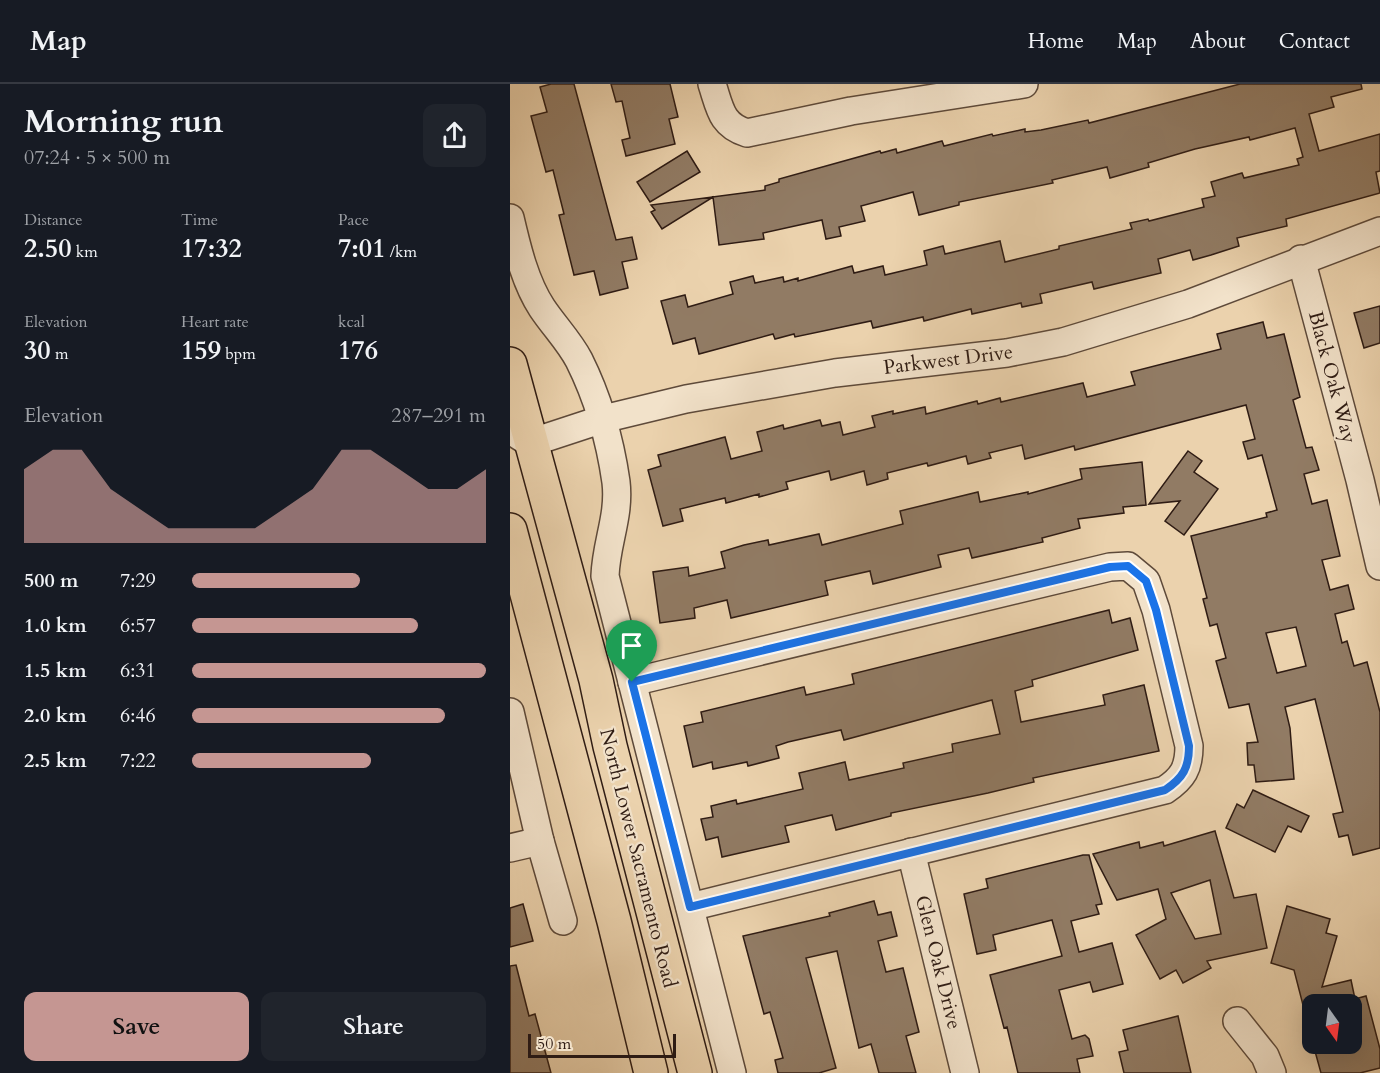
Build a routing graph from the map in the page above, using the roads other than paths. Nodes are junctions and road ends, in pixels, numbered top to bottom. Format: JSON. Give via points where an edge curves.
{"nodes":[{"id":1,"x":712,"y":84,"type":"edge"},
{"id":2,"x":1024,"y":84,"type":"edge"},
{"id":3,"x":510,"y":218,"type":"edge"},
{"id":4,"x":1380,"y":231,"type":"edge"},
{"id":5,"x":1301,"y":259,"type":"junction"},
{"id":6,"x":510,"y":364,"type":"edge"},
{"id":7,"x":603,"y":419,"type":"junction"},
{"id":8,"x":520,"y":437,"type":"edge"},
{"id":9,"x":1370,"y":477,"type":"edge"},
{"id":10,"x":510,"y":530,"type":"edge"},
{"id":11,"x":1380,"y":566,"type":"edge"},
{"id":12,"x":632,"y":682,"type":"junction"},
{"id":13,"x":510,"y":712,"type":"edge"},
{"id":14,"x":540,"y":841,"type":"junction"},
{"id":15,"x":510,"y":849,"type":"edge"},
{"id":16,"x":911,"y":852,"type":"junction"},
{"id":17,"x":690,"y":907,"type":"junction"},
{"id":18,"x":563,"y":921,"type":"dead end"},
{"id":19,"x":1237,"y":1021,"type":"dead end"},
{"id":20,"x":651,"y":1073,"type":"edge"},
{"id":21,"x":695,"y":1073,"type":"edge"},
{"id":22,"x":732,"y":1073,"type":"edge"},
{"id":23,"x":965,"y":1073,"type":"edge"},
{"id":24,"x":1272,"y":1073,"type":"edge"}],
"edges":[{"from":1,"to":2,"type":"street","via":[[723,116],[732,128],[747,133],[851,111]]},
{"from":3,"to":7,"type":"street","via":[[527,277],[541,307],[579,360]]},
{"from":4,"to":5,"type":"street","name":"Parkwest Drive"},
{"from":5,"to":7,"type":"street","name":"Parkwest Drive","via":[[1188,304],[1063,342],[1007,353],[835,373],[686,399]]},
{"from":5,"to":9,"type":"street","name":"Black Oak Way"},
{"from":6,"to":8,"type":"main road","name":"North Lower Sacramento Road"},
{"from":7,"to":8,"type":"street","name":"Parkwest Drive"},
{"from":7,"to":12,"type":"street","via":[[616,483],[617,518],[606,554],[605,576]]},
{"from":8,"to":21,"type":"main road","name":"North Lower Sacramento Road","via":[[596,681]]},
{"from":9,"to":11,"type":"street","name":"Black Oak Way"},
{"from":10,"to":20,"type":"main road","name":"North Lower Sacramento Road"},
{"from":12,"to":16,"type":"street","via":[[1110,567],[1128,566],[1137,573],[1146,581],[1156,610],[1189,746],[1189,762],[1181,779],[1165,790]]},
{"from":12,"to":17,"type":"street"},
{"from":13,"to":14,"type":"street"},
{"from":14,"to":15,"type":"street"},
{"from":14,"to":18,"type":"street"},
{"from":16,"to":17,"type":"street"},
{"from":16,"to":23,"type":"street","name":"Glen Oak Drive"},
{"from":17,"to":22,"type":"street"},
{"from":19,"to":24,"type":"street","via":[[1265,1056]]}]}
